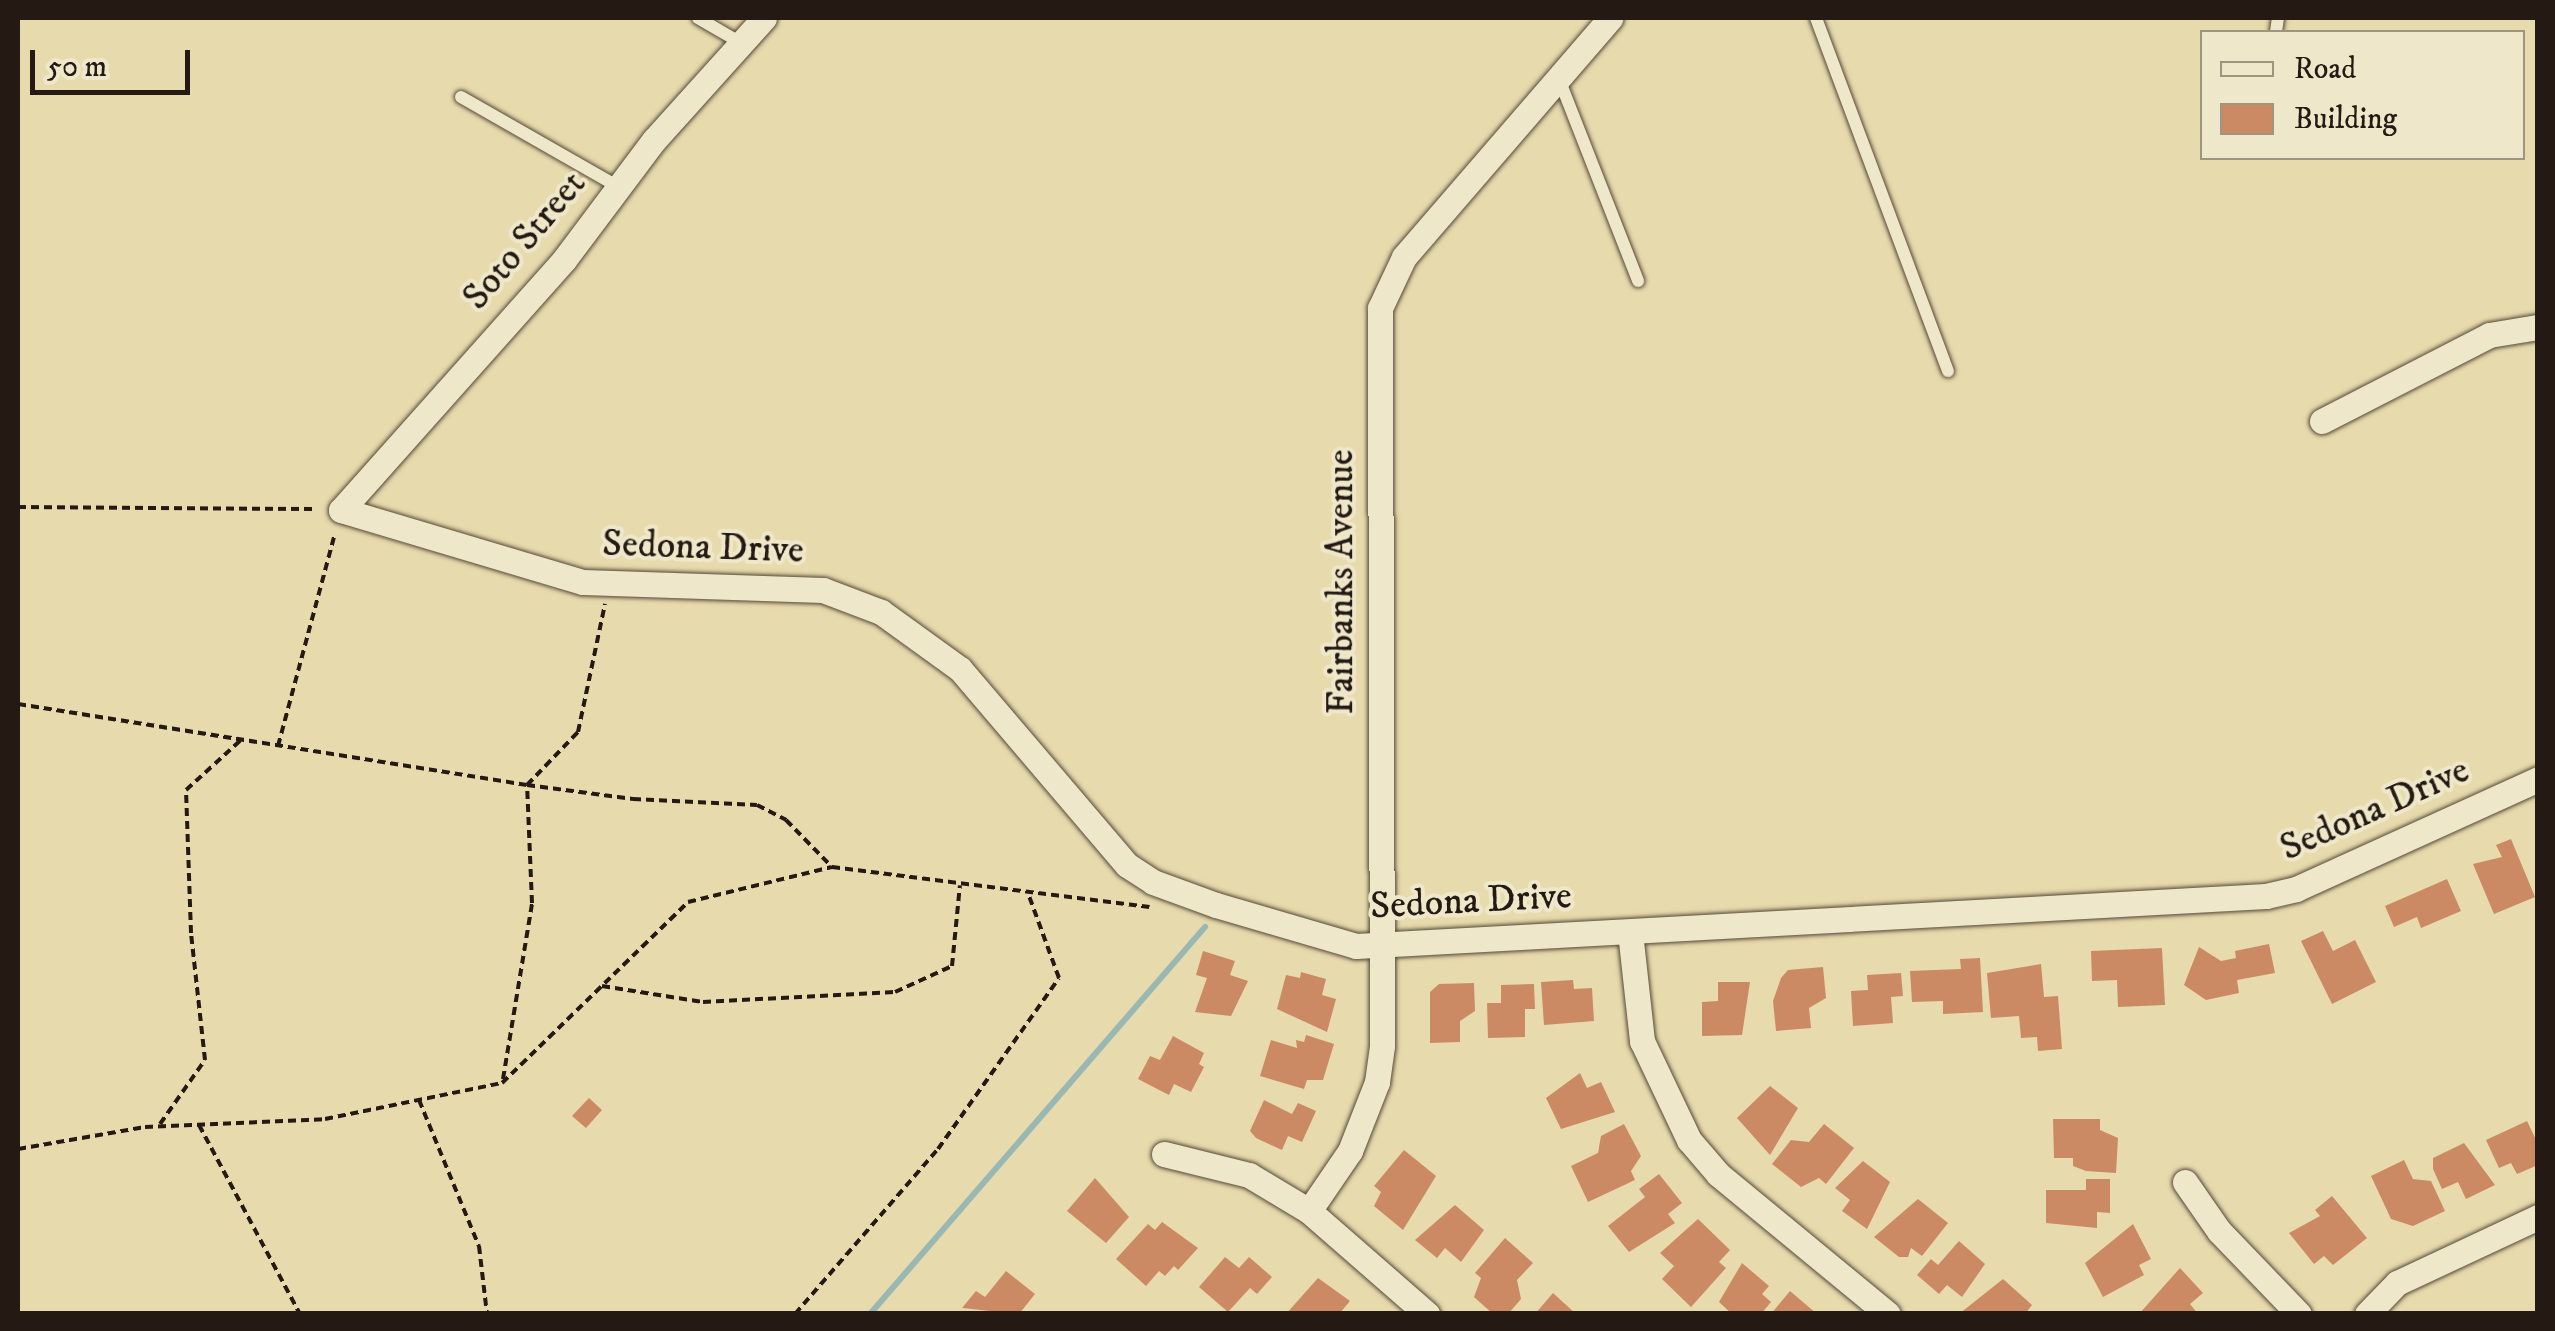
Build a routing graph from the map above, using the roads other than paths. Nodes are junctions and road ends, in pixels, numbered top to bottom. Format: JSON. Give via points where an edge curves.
{"nodes":[{"id":1,"x":698,"y":18,"type":"edge"},
{"id":2,"x":764,"y":18,"type":"edge"},
{"id":3,"x":1610,"y":18,"type":"edge"},
{"id":4,"x":1816,"y":18,"type":"edge"},
{"id":5,"x":741,"y":44,"type":"junction"},
{"id":6,"x":1558,"y":77,"type":"junction"},
{"id":7,"x":461,"y":96,"type":"dead end"},
{"id":8,"x":619,"y":187,"type":"junction"},
{"id":9,"x":1638,"y":281,"type":"dead end"},
{"id":10,"x":2538,"y":327,"type":"edge"},
{"id":11,"x":1948,"y":372,"type":"dead end"},
{"id":12,"x":2322,"y":422,"type":"dead end"},
{"id":13,"x":341,"y":510,"type":"joint"},
{"id":14,"x":2538,"y":779,"type":"edge"},
{"id":15,"x":1630,"y":932,"type":"junction"},
{"id":16,"x":1381,"y":946,"type":"junction"},
{"id":17,"x":1164,"y":1154,"type":"dead end"},
{"id":18,"x":2185,"y":1182,"type":"dead end"},
{"id":19,"x":1309,"y":1212,"type":"junction"},
{"id":20,"x":2538,"y":1216,"type":"edge"},
{"id":21,"x":1422,"y":1312,"type":"edge"},
{"id":22,"x":1888,"y":1314,"type":"edge"},
{"id":23,"x":2299,"y":1314,"type":"edge"},
{"id":24,"x":2367,"y":1314,"type":"edge"}],
"edges":[{"from":1,"to":5,"type":"lane"},
{"from":2,"to":5,"type":"street","name":"Soto Street"},
{"from":3,"to":6,"type":"street","name":"Fairbanks Avenue"},
{"from":4,"to":11,"type":"lane"},
{"from":5,"to":8,"type":"street","name":"Soto Street"},
{"from":6,"to":9,"type":"lane"},
{"from":6,"to":16,"type":"street","name":"Fairbanks Avenue","via":[[1404,257],[1380,308]]},
{"from":7,"to":8,"type":"lane"},
{"from":8,"to":13,"type":"street","name":"Soto Street","via":[[564,260]]},
{"from":10,"to":12,"type":"street","via":[[2490,335]]},
{"from":13,"to":16,"type":"street","name":"Sedona Drive","via":[[609,585],[823,590],[881,612],[960,669],[1094,830],[1153,882],[1356,946]]},
{"from":14,"to":15,"type":"street","name":"Sedona Drive","via":[[2296,889],[2266,896]]},
{"from":15,"to":16,"type":"street","name":"Sedona Drive"},
{"from":15,"to":22,"type":"street","via":[[1642,1041],[1689,1140],[1718,1174]]},
{"from":16,"to":19,"type":"street","name":"Fairbanks Avenue","via":[[1377,1082],[1350,1151]]},
{"from":17,"to":19,"type":"street","via":[[1249,1175]]},
{"from":18,"to":23,"type":"street","via":[[2219,1231]]},
{"from":19,"to":21,"type":"street"},
{"from":20,"to":24,"type":"street","via":[[2397,1284]]}]}
